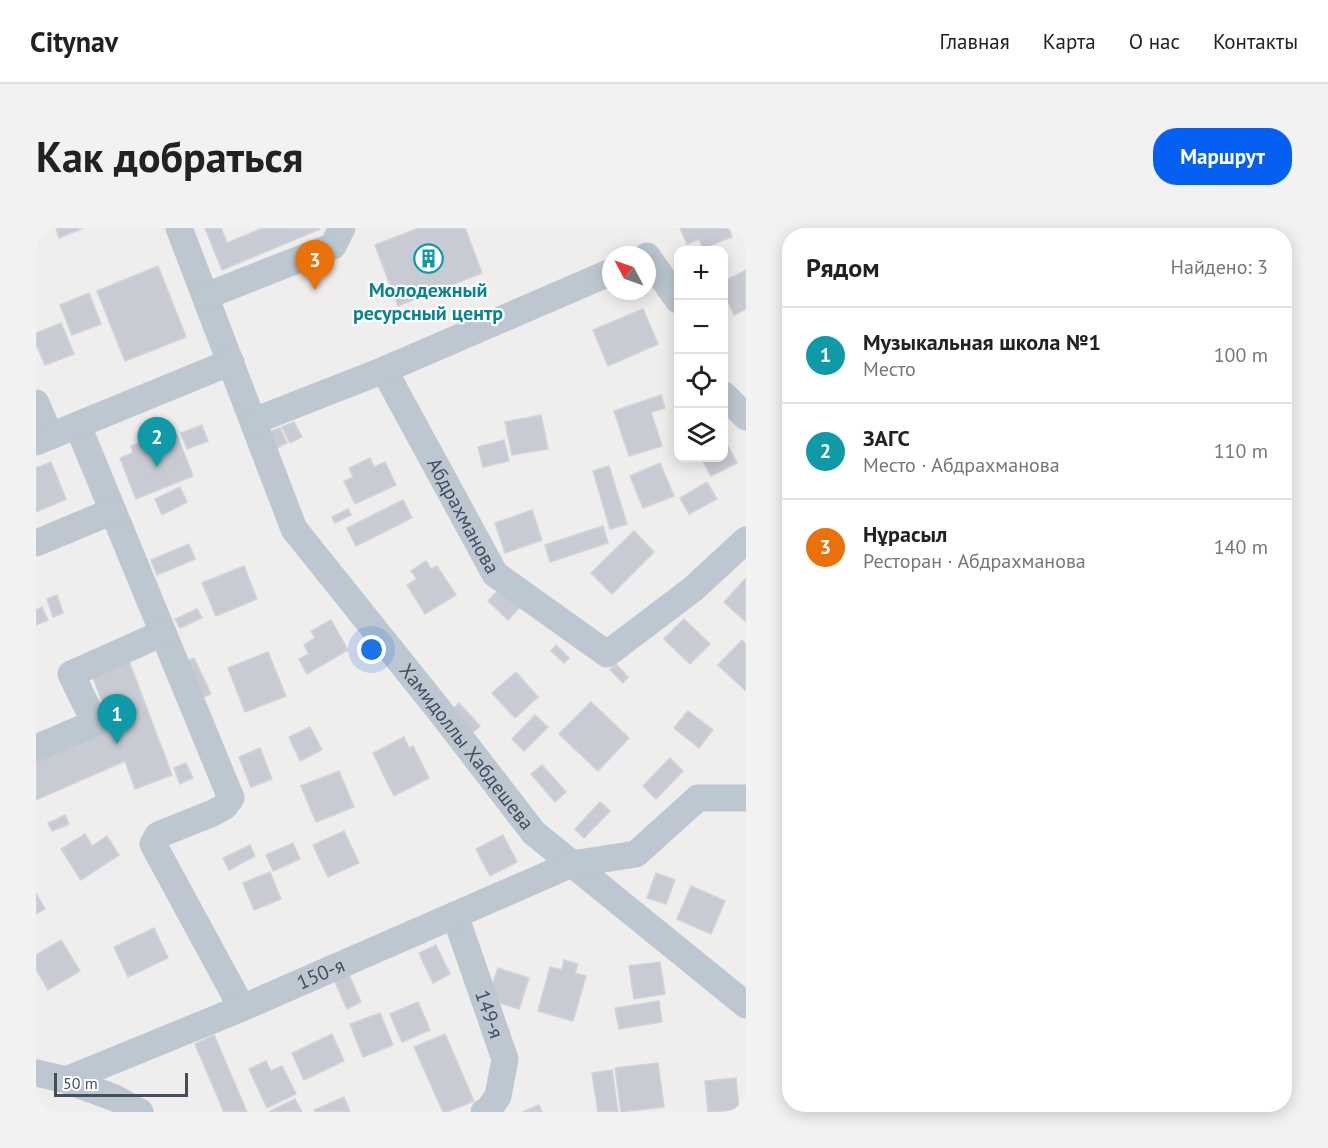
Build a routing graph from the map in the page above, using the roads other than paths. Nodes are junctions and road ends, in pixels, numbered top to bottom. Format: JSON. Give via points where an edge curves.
{"nodes":[{"id":1,"x":179,"y":228,"type":"edge"},
{"id":2,"x":342,"y":228,"type":"edge"},
{"id":3,"x":656,"y":269,"type":"edge"},
{"id":4,"x":602,"y":276,"type":"edge"},
{"id":5,"x":674,"y":294,"type":"edge"},
{"id":6,"x":206,"y":296,"type":"junction"},
{"id":7,"x":231,"y":363,"type":"junction"},
{"id":8,"x":384,"y":370,"type":"junction"},
{"id":9,"x":728,"y":400,"type":"edge"},
{"id":10,"x":36,"y":403,"type":"edge"},
{"id":11,"x":746,"y":417,"type":"edge"},
{"id":12,"x":254,"y":421,"type":"junction"},
{"id":13,"x":78,"y":426,"type":"junction"},
{"id":14,"x":43,"y":439,"type":"edge"},
{"id":15,"x":113,"y":511,"type":"junction"},
{"id":16,"x":746,"y":540,"type":"edge"},
{"id":17,"x":36,"y":543,"type":"edge"},
{"id":18,"x":163,"y":633,"type":"junction"},
{"id":19,"x":36,"y":748,"type":"edge"},
{"id":20,"x":746,"y":798,"type":"edge"},
{"id":21,"x":572,"y":864,"type":"junction"},
{"id":22,"x":455,"y":915,"type":"junction"},
{"id":23,"x":746,"y":1005,"type":"edge"},
{"id":24,"x":242,"y":1008,"type":"junction"},
{"id":25,"x":36,"y":1073,"type":"edge"},
{"id":26,"x":66,"y":1080,"type":"junction"},
{"id":27,"x":140,"y":1112,"type":"edge"},
{"id":28,"x":484,"y":1112,"type":"edge"}],
"edges":[{"from":1,"to":6,"type":"street","name":"Хамидоллы Хабдешева"},
{"from":2,"to":6,"type":"street","via":[[333,246]]},
{"from":3,"to":5,"type":"street"},
{"from":4,"to":8,"type":"street"},
{"from":6,"to":7,"type":"street","name":"Хамидоллы Хабдешева"},
{"from":7,"to":12,"type":"street","name":"Хамидоллы Хабдешева"},
{"from":7,"to":13,"type":"street"},
{"from":8,"to":12,"type":"street"},
{"from":8,"to":16,"type":"street","name":"Абдрахманова","via":[[495,574],[607,654],[693,589]]},
{"from":9,"to":11,"type":"street"},
{"from":10,"to":14,"type":"street"},
{"from":12,"to":21,"type":"street","name":"Хамидоллы Хабдешева","via":[[294,529],[534,832]]},
{"from":13,"to":14,"type":"street"},
{"from":13,"to":15,"type":"street"},
{"from":15,"to":17,"type":"street"},
{"from":15,"to":18,"type":"street"},
{"from":18,"to":19,"type":"street","via":[[71,674],[95,723]]},
{"from":18,"to":24,"type":"street","via":[[231,798],[213,813],[158,835],[153,844]]},
{"from":20,"to":21,"type":"street","name":"150-я","via":[[698,798],[636,855]]},
{"from":21,"to":22,"type":"street","name":"150-я"},
{"from":21,"to":23,"type":"street","name":"Хамидоллы Хабдешева"},
{"from":22,"to":24,"type":"street","name":"150-я"},
{"from":22,"to":28,"type":"street","name":"149-я","via":[[505,1059],[498,1096]]},
{"from":24,"to":26,"type":"street","name":"150-я"},
{"from":25,"to":26,"type":"street"},
{"from":26,"to":27,"type":"street"}]}
